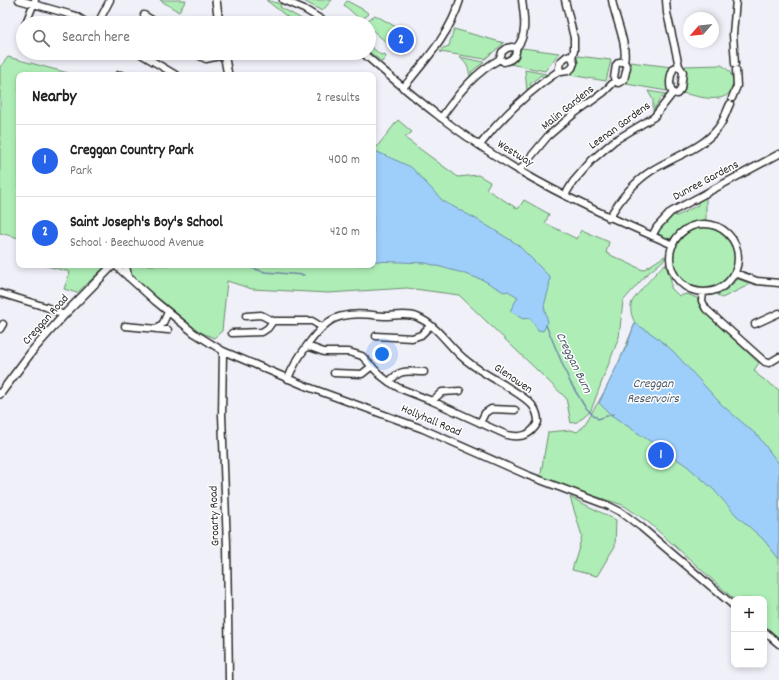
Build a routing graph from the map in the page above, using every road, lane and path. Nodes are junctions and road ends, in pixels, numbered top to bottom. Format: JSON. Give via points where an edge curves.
{"nodes":[{"id":1,"x":19,"y":0,"type":"edge"},
{"id":2,"x":110,"y":0,"type":"edge"},
{"id":3,"x":216,"y":0,"type":"edge"},
{"id":4,"x":283,"y":0,"type":"edge"},
{"id":5,"x":460,"y":0,"type":"edge"},
{"id":6,"x":522,"y":0,"type":"edge"},
{"id":7,"x":565,"y":0,"type":"edge"},
{"id":8,"x":612,"y":0,"type":"edge"},
{"id":9,"x":666,"y":0,"type":"edge"},
{"id":10,"x":736,"y":0,"type":"edge"},
{"id":11,"x":34,"y":2,"type":"edge"},
{"id":12,"x":29,"y":16,"type":"edge"},
{"id":13,"x":76,"y":16,"type":"edge"},
{"id":14,"x":102,"y":16,"type":"edge"},
{"id":15,"x":218,"y":16,"type":"edge"},
{"id":16,"x":316,"y":16,"type":"edge"},
{"id":17,"x":516,"y":48,"type":"junction"},
{"id":18,"x":572,"y":57,"type":"junction"},
{"id":19,"x":500,"y":59,"type":"junction"},
{"id":20,"x":152,"y":60,"type":"edge"},
{"id":21,"x":225,"y":60,"type":"edge"},
{"id":22,"x":371,"y":60,"type":"edge"},
{"id":23,"x":624,"y":62,"type":"junction"},
{"id":24,"x":679,"y":66,"type":"junction"},
{"id":25,"x":560,"y":70,"type":"junction"},
{"id":26,"x":171,"y":72,"type":"edge"},
{"id":27,"x":227,"y":72,"type":"edge"},
{"id":28,"x":615,"y":81,"type":"junction"},
{"id":29,"x":403,"y":88,"type":"junction"},
{"id":30,"x":673,"y":93,"type":"junction"},
{"id":31,"x":441,"y":118,"type":"junction"},
{"id":32,"x":480,"y":145,"type":"junction"},
{"id":33,"x":779,"y":154,"type":"edge"},
{"id":34,"x":519,"y":171,"type":"junction"},
{"id":35,"x":565,"y":196,"type":"junction"},
{"id":36,"x":609,"y":218,"type":"junction"},
{"id":37,"x":652,"y":236,"type":"junction"},
{"id":38,"x":673,"y":245,"type":"junction"},
{"id":39,"x":111,"y":268,"type":"edge"},
{"id":40,"x":118,"y":268,"type":"edge"},
{"id":41,"x":126,"y":268,"type":"edge"},
{"id":42,"x":735,"y":273,"type":"junction"},
{"id":43,"x":128,"y":277,"type":"junction"},
{"id":44,"x":779,"y":283,"type":"edge"},
{"id":45,"x":703,"y":292,"type":"junction"},
{"id":46,"x":0,"y":293,"type":"edge"},
{"id":47,"x":168,"y":312,"type":"junction"},
{"id":48,"x":779,"y":313,"type":"edge"},
{"id":49,"x":64,"y":316,"type":"junction"},
{"id":50,"x":246,"y":316,"type":"dead end"},
{"id":51,"x":273,"y":321,"type":"junction"},
{"id":52,"x":755,"y":324,"type":"dead end"},
{"id":53,"x":125,"y":326,"type":"dead end"},
{"id":54,"x":430,"y":326,"type":"junction"},
{"id":55,"x":322,"y":327,"type":"junction"},
{"id":56,"x":156,"y":329,"type":"junction"},
{"id":57,"x":168,"y":330,"type":"dead end"},
{"id":58,"x":232,"y":333,"type":"dead end"},
{"id":59,"x":376,"y":336,"type":"dead end"},
{"id":60,"x":307,"y":346,"type":"junction"},
{"id":61,"x":223,"y":351,"type":"junction"},
{"id":62,"x":779,"y":357,"type":"edge"},
{"id":63,"x":372,"y":366,"type":"junction"},
{"id":64,"x":424,"y":372,"type":"dead end"},
{"id":65,"x":334,"y":373,"type":"dead end"},
{"id":66,"x":288,"y":379,"type":"junction"},
{"id":67,"x":389,"y":382,"type":"junction"},
{"id":68,"x":460,"y":391,"type":"dead end"},
{"id":69,"x":0,"y":394,"type":"edge"},
{"id":70,"x":432,"y":401,"type":"junction"},
{"id":71,"x":515,"y":410,"type":"dead end"},
{"id":72,"x":480,"y":423,"type":"junction"},
{"id":73,"x":731,"y":603,"type":"edge"},
{"id":74,"x":765,"y":632,"type":"edge"},
{"id":75,"x":779,"y":644,"type":"edge"},
{"id":76,"x":229,"y":680,"type":"edge"}],
"edges":[{"from":1,"to":11,"type":"street"},
{"from":2,"to":14,"type":"street"},
{"from":3,"to":15,"type":"main road"},
{"from":4,"to":16,"type":"street"},
{"from":5,"to":29,"type":"street","via":[[457,11],[441,40]]},
{"from":6,"to":17,"type":"street","via":[[524,35]]},
{"from":7,"to":18,"type":"street","via":[[574,38]]},
{"from":8,"to":23,"type":"street","name":"Malin Gardens","via":[[625,48]]},
{"from":9,"to":24,"type":"street","name":"Leenan Gardens"},
{"from":10,"to":36,"type":"street","via":[[733,34],[737,86],[722,121],[710,136],[694,148],[643,177],[626,193]]},
{"from":11,"to":12,"type":"street"},
{"from":11,"to":13,"type":"street"},
{"from":17,"to":19,"type":"street","via":[[507,48],[502,52]]},
{"from":17,"to":19,"type":"street","via":[[516,54],[512,59],[504,62]]},
{"from":18,"to":25,"type":"street","via":[[564,58],[559,66]]},
{"from":18,"to":25,"type":"street","via":[[572,68],[564,73]]},
{"from":19,"to":31,"type":"street","via":[[479,73],[455,98]]},
{"from":20,"to":26,"type":"street"},
{"from":21,"to":27,"type":"main road"},
{"from":22,"to":29,"type":"street","name":"Westway"},
{"from":23,"to":28,"type":"street","via":[[616,65]]},
{"from":23,"to":28,"type":"street","name":"Malin Gardens","via":[[627,67],[624,80],[618,83]]},
{"from":24,"to":30,"type":"street","via":[[672,71],[670,88]]},
{"from":24,"to":30,"type":"street","name":"Leenan Gardens","via":[[683,72],[681,89],[677,94]]},
{"from":25,"to":32,"type":"street","via":[[520,100]]},
{"from":28,"to":34,"type":"street","name":"Malin Gardens","via":[[548,136]]},
{"from":29,"to":31,"type":"street","name":"Westway"},
{"from":30,"to":35,"type":"street","name":"Leenan Gardens","via":[[654,117],[614,141],[592,160]]},
{"from":31,"to":32,"type":"street","name":"Westway"},
{"from":32,"to":34,"type":"street","name":"Westway"},
{"from":33,"to":37,"type":"street","name":"Dunree Gardens","via":[[671,212]]},
{"from":34,"to":35,"type":"street","name":"Westway"},
{"from":35,"to":36,"type":"street","name":"Westway"},
{"from":36,"to":37,"type":"street","name":"Westway"},
{"from":37,"to":38,"type":"street","name":"Westway"},
{"from":38,"to":42,"type":"street","via":[[690,227],[703,224],[715,226],[723,230],[735,246],[738,258]]},
{"from":38,"to":45,"type":"street","via":[[670,261],[676,277],[687,288]]},
{"from":39,"to":49,"type":"main road","name":"Creggan Road"},
{"from":40,"to":43,"type":"street","name":"Hollyhall Road"},
{"from":41,"to":43,"type":"street"},
{"from":42,"to":44,"type":"street","via":[[757,281]]},
{"from":42,"to":45,"type":"street","via":[[725,285]]},
{"from":43,"to":47,"type":"street","name":"Hollyhall Road"},
{"from":45,"to":62,"type":"street","via":[[702,301],[706,309],[765,362],[769,363]]},
{"from":46,"to":49,"type":"street","via":[[46,307]]},
{"from":47,"to":56,"type":"street","via":[[163,323]]},
{"from":47,"to":61,"type":"street","name":"Hollyhall Road","via":[[194,333]]},
{"from":48,"to":52,"type":"street"},
{"from":49,"to":69,"type":"main road","name":"Creggan Road","via":[[33,350]]},
{"from":50,"to":51,"type":"street","via":[[260,315]]},
{"from":51,"to":55,"type":"street","via":[[312,321]]},
{"from":51,"to":58,"type":"street","via":[[262,332]]},
{"from":53,"to":56,"type":"street"},
{"from":54,"to":55,"type":"street","name":"Glenowen","via":[[416,316],[354,315],[337,317]]},
{"from":54,"to":59,"type":"street","via":[[421,335],[412,338]]},
{"from":54,"to":72,"type":"street","name":"Glenowen","via":[[467,361],[524,397],[537,412],[538,419],[532,432],[517,437]]},
{"from":55,"to":60,"type":"street","name":"Glenowen"},
{"from":56,"to":57,"type":"street"},
{"from":60,"to":63,"type":"street","name":"Glenowen","via":[[324,352],[349,352],[362,356]]},
{"from":60,"to":66,"type":"street","name":"Glenowen"},
{"from":61,"to":66,"type":"street","name":"Hollyhall Road"},
{"from":61,"to":76,"type":"street","name":"Groarty Road","via":[[222,415]]},
{"from":63,"to":65,"type":"street","via":[[362,374]]},
{"from":63,"to":67,"type":"street","name":"Glenowen"},
{"from":64,"to":67,"type":"street","via":[[402,372],[396,374]]},
{"from":66,"to":73,"type":"street","name":"Hollyhall Road","via":[[423,429],[527,475],[622,512]]},
{"from":67,"to":70,"type":"street","name":"Glenowen"},
{"from":68,"to":70,"type":"street","via":[[442,392]]},
{"from":70,"to":72,"type":"street","name":"Glenowen"},
{"from":71,"to":72,"type":"street","via":[[491,409],[485,413]]},
{"from":74,"to":75,"type":"street"}]}
